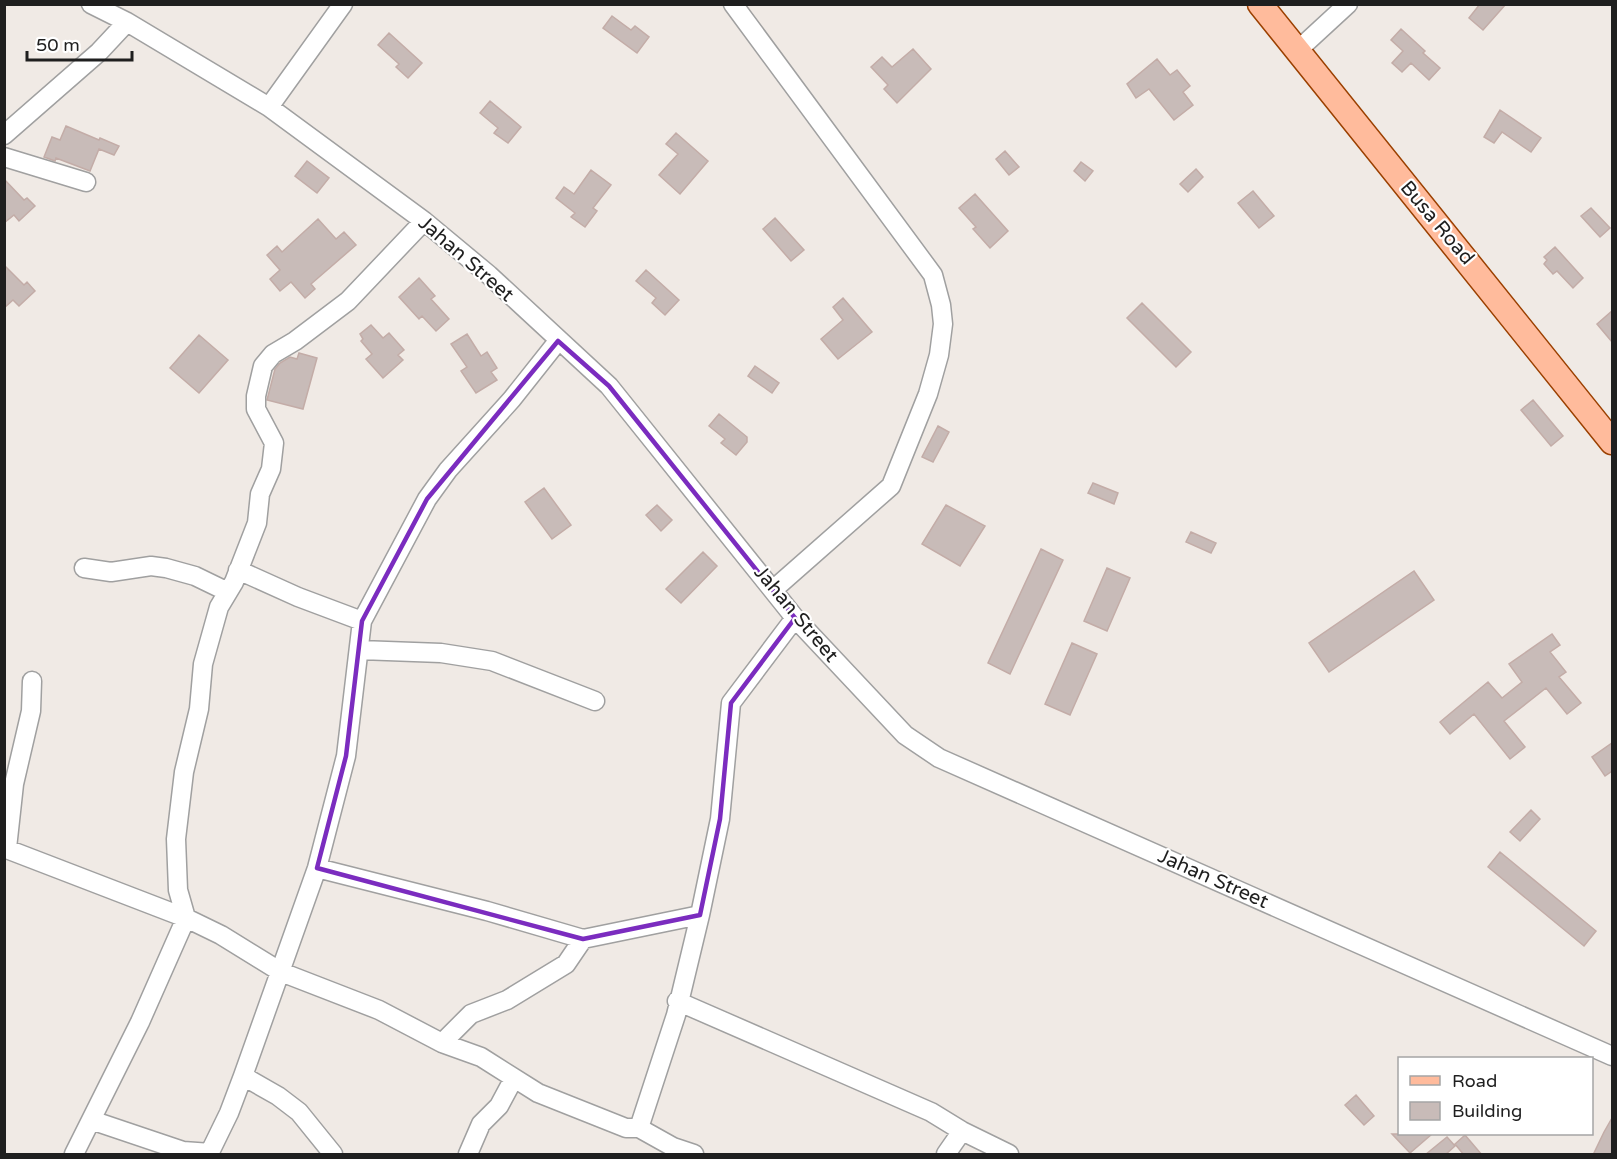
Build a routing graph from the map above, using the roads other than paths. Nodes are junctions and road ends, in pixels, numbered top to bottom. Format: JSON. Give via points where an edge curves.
{"nodes":[{"id":1,"x":91,"y":4,"type":"edge"},
{"id":2,"x":343,"y":4,"type":"edge"},
{"id":3,"x":733,"y":4,"type":"edge"},
{"id":4,"x":1260,"y":4,"type":"edge"},
{"id":5,"x":1348,"y":4,"type":"edge"},
{"id":6,"x":127,"y":22,"type":"junction"},
{"id":7,"x":1298,"y":50,"type":"junction"},
{"id":8,"x":269,"y":108,"type":"junction"},
{"id":9,"x":4,"y":135,"type":"edge"},
{"id":10,"x":4,"y":157,"type":"edge"},
{"id":11,"x":86,"y":182,"type":"dead end"},
{"id":12,"x":424,"y":221,"type":"junction"},
{"id":13,"x":558,"y":341,"type":"junction"},
{"id":14,"x":1612,"y":442,"type":"edge"},
{"id":15,"x":84,"y":568,"type":"dead end"},
{"id":16,"x":238,"y":570,"type":"junction"},
{"id":17,"x":774,"y":589,"type":"junction"},
{"id":18,"x":228,"y":592,"type":"junction"},
{"id":19,"x":795,"y":618,"type":"junction"},
{"id":20,"x":362,"y":621,"type":"junction"},
{"id":21,"x":360,"y":650,"type":"junction"},
{"id":22,"x":32,"y":681,"type":"dead end"},
{"id":23,"x":595,"y":701,"type":"dead end"},
{"id":24,"x":6,"y":848,"type":"edge"},
{"id":25,"x":317,"y":868,"type":"junction"},
{"id":26,"x":700,"y":915,"type":"junction"},
{"id":27,"x":186,"y":918,"type":"junction"},
{"id":28,"x":584,"y":939,"type":"junction"},
{"id":29,"x":281,"y":972,"type":"junction"},
{"id":30,"x":677,"y":1001,"type":"junction"},
{"id":31,"x":442,"y":1043,"type":"junction"},
{"id":32,"x":1612,"y":1056,"type":"edge"},
{"id":33,"x":243,"y":1076,"type":"junction"},
{"id":34,"x":514,"y":1078,"type":"junction"},
{"id":35,"x":91,"y":1120,"type":"junction"},
{"id":36,"x":639,"y":1128,"type":"junction"},
{"id":37,"x":962,"y":1131,"type":"junction"},
{"id":38,"x":210,"y":1154,"type":"edge"},
{"id":39,"x":74,"y":1155,"type":"edge"},
{"id":40,"x":333,"y":1155,"type":"edge"},
{"id":41,"x":468,"y":1155,"type":"edge"},
{"id":42,"x":694,"y":1155,"type":"edge"},
{"id":43,"x":946,"y":1155,"type":"edge"},
{"id":44,"x":1009,"y":1155,"type":"edge"}],
"edges":[{"from":1,"to":6,"type":"street","name":"Jahan Street"},
{"from":2,"to":8,"type":"street"},
{"from":3,"to":17,"type":"street","via":[[933,276],[943,324],[928,394],[891,486]]},
{"from":4,"to":7,"type":"main road","name":"Busa Road"},
{"from":5,"to":7,"type":"street"},
{"from":6,"to":8,"type":"street","name":"Jahan Street"},
{"from":6,"to":9,"type":"street","via":[[99,52]]},
{"from":7,"to":14,"type":"main road","name":"Busa Road"},
{"from":8,"to":12,"type":"street","name":"Jahan Street"},
{"from":10,"to":11,"type":"street"},
{"from":12,"to":13,"type":"street","name":"Jahan Street","via":[[489,275]]},
{"from":12,"to":16,"type":"street","via":[[348,301],[273,354],[263,366],[256,409],[274,443],[273,453],[260,494],[257,523]]},
{"from":13,"to":17,"type":"street","name":"Jahan Street","via":[[609,386]]},
{"from":13,"to":20,"type":"street","via":[[427,499]]},
{"from":15,"to":18,"type":"street","via":[[111,572],[151,566],[166,568],[195,576]]},
{"from":16,"to":18,"type":"street"},
{"from":16,"to":20,"type":"street"},
{"from":17,"to":19,"type":"street","name":"Jahan Street"},
{"from":18,"to":27,"type":"street","via":[[219,607],[203,664],[199,709],[181,795],[176,839],[178,890]]},
{"from":19,"to":26,"type":"street","via":[[731,703],[720,819]]},
{"from":19,"to":32,"type":"street","name":"Jahan Street","via":[[905,735],[939,758]]},
{"from":20,"to":21,"type":"street"},
{"from":21,"to":23,"type":"street","via":[[441,653],[492,661]]},
{"from":21,"to":25,"type":"street","via":[[346,756]]},
{"from":22,"to":24,"type":"street","via":[[31,711]]},
{"from":24,"to":27,"type":"street"},
{"from":25,"to":28,"type":"street"},
{"from":25,"to":29,"type":"street"},
{"from":26,"to":28,"type":"street"},
{"from":26,"to":30,"type":"street"},
{"from":27,"to":29,"type":"street"},
{"from":27,"to":35,"type":"street"},
{"from":28,"to":31,"type":"street","via":[[566,964],[507,1000],[471,1014]]},
{"from":29,"to":31,"type":"street","via":[[379,1010]]},
{"from":29,"to":33,"type":"street"},
{"from":30,"to":36,"type":"street"},
{"from":30,"to":37,"type":"street","via":[[931,1112]]},
{"from":31,"to":34,"type":"street","via":[[481,1057]]},
{"from":33,"to":38,"type":"street"},
{"from":33,"to":40,"type":"street","via":[[299,1112]]},
{"from":34,"to":36,"type":"street","via":[[588,1114],[626,1128]]},
{"from":34,"to":41,"type":"street","via":[[500,1106],[482,1124]]},
{"from":35,"to":38,"type":"street","via":[[183,1151]]},
{"from":35,"to":39,"type":"street"},
{"from":36,"to":42,"type":"street"},
{"from":37,"to":43,"type":"street"},
{"from":37,"to":44,"type":"street"}]}
